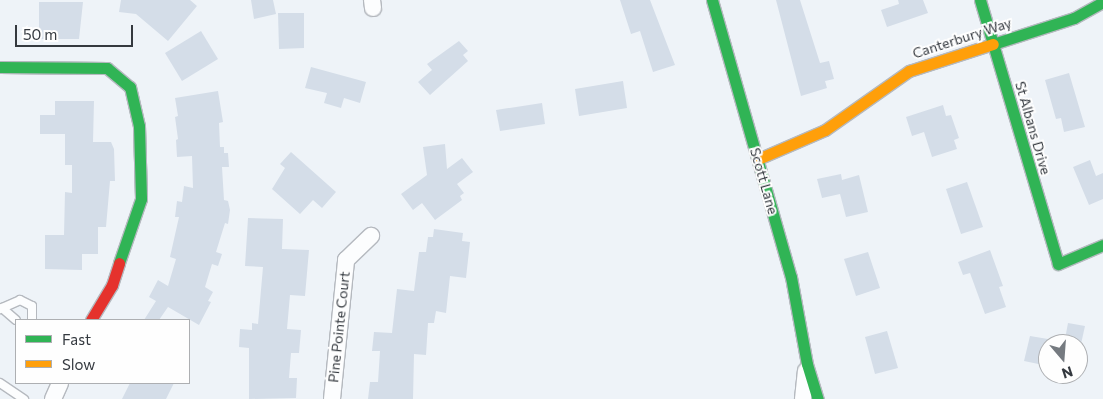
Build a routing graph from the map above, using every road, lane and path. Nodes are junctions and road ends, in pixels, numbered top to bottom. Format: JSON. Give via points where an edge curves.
{"nodes":[{"id":1,"x":712,"y":0,"type":"edge"},
{"id":2,"x":980,"y":0,"type":"edge"},
{"id":3,"x":1103,"y":2,"type":"edge"},
{"id":4,"x":993,"y":44,"type":"junction"},
{"id":5,"x":0,"y":67,"type":"edge"},
{"id":6,"x":758,"y":159,"type":"junction"},
{"id":7,"x":371,"y":236,"type":"dead end"},
{"id":8,"x":1103,"y":245,"type":"edge"},
{"id":9,"x":1,"y":308,"type":"edge"},
{"id":10,"x":15,"y":319,"type":"edge"},
{"id":11,"x":32,"y":319,"type":"edge"},
{"id":12,"x":92,"y":319,"type":"edge"},
{"id":13,"x":807,"y":364,"type":"junction"},
{"id":14,"x":0,"y":383,"type":"edge"},
{"id":15,"x":60,"y":384,"type":"edge"},
{"id":16,"x":24,"y":399,"type":"edge"},
{"id":17,"x":53,"y":399,"type":"edge"},
{"id":18,"x":332,"y":399,"type":"edge"},
{"id":19,"x":802,"y":399,"type":"edge"},
{"id":20,"x":818,"y":399,"type":"edge"}],
"edges":[{"from":1,"to":6,"type":"street","name":"Scott Lane"},
{"from":2,"to":4,"type":"street","name":"St Albans Drive"},
{"from":3,"to":4,"type":"street","name":"Canterbury Way","via":[[1074,18]]},
{"from":4,"to":6,"type":"street","name":"Canterbury Way","via":[[909,71],[825,130]]},
{"from":4,"to":8,"type":"street","name":"St Albans Drive","via":[[1058,264]]},
{"from":5,"to":12,"type":"street","via":[[107,68],[130,87],[139,126],[141,199],[112,286]]},
{"from":6,"to":13,"type":"street","name":"Scott Lane","via":[[796,296]]},
{"from":7,"to":18,"type":"street","name":"Pine Pointe Court","via":[[346,260]]},
{"from":9,"to":10,"type":"lane"},
{"from":9,"to":11,"type":"lane","via":[[20,300],[32,306]]},
{"from":13,"to":19,"type":"street","name":"Scott Lane"},
{"from":13,"to":20,"type":"street","name":"Scott Lane"},
{"from":14,"to":16,"type":"lane"},
{"from":15,"to":17,"type":"street"}]}
